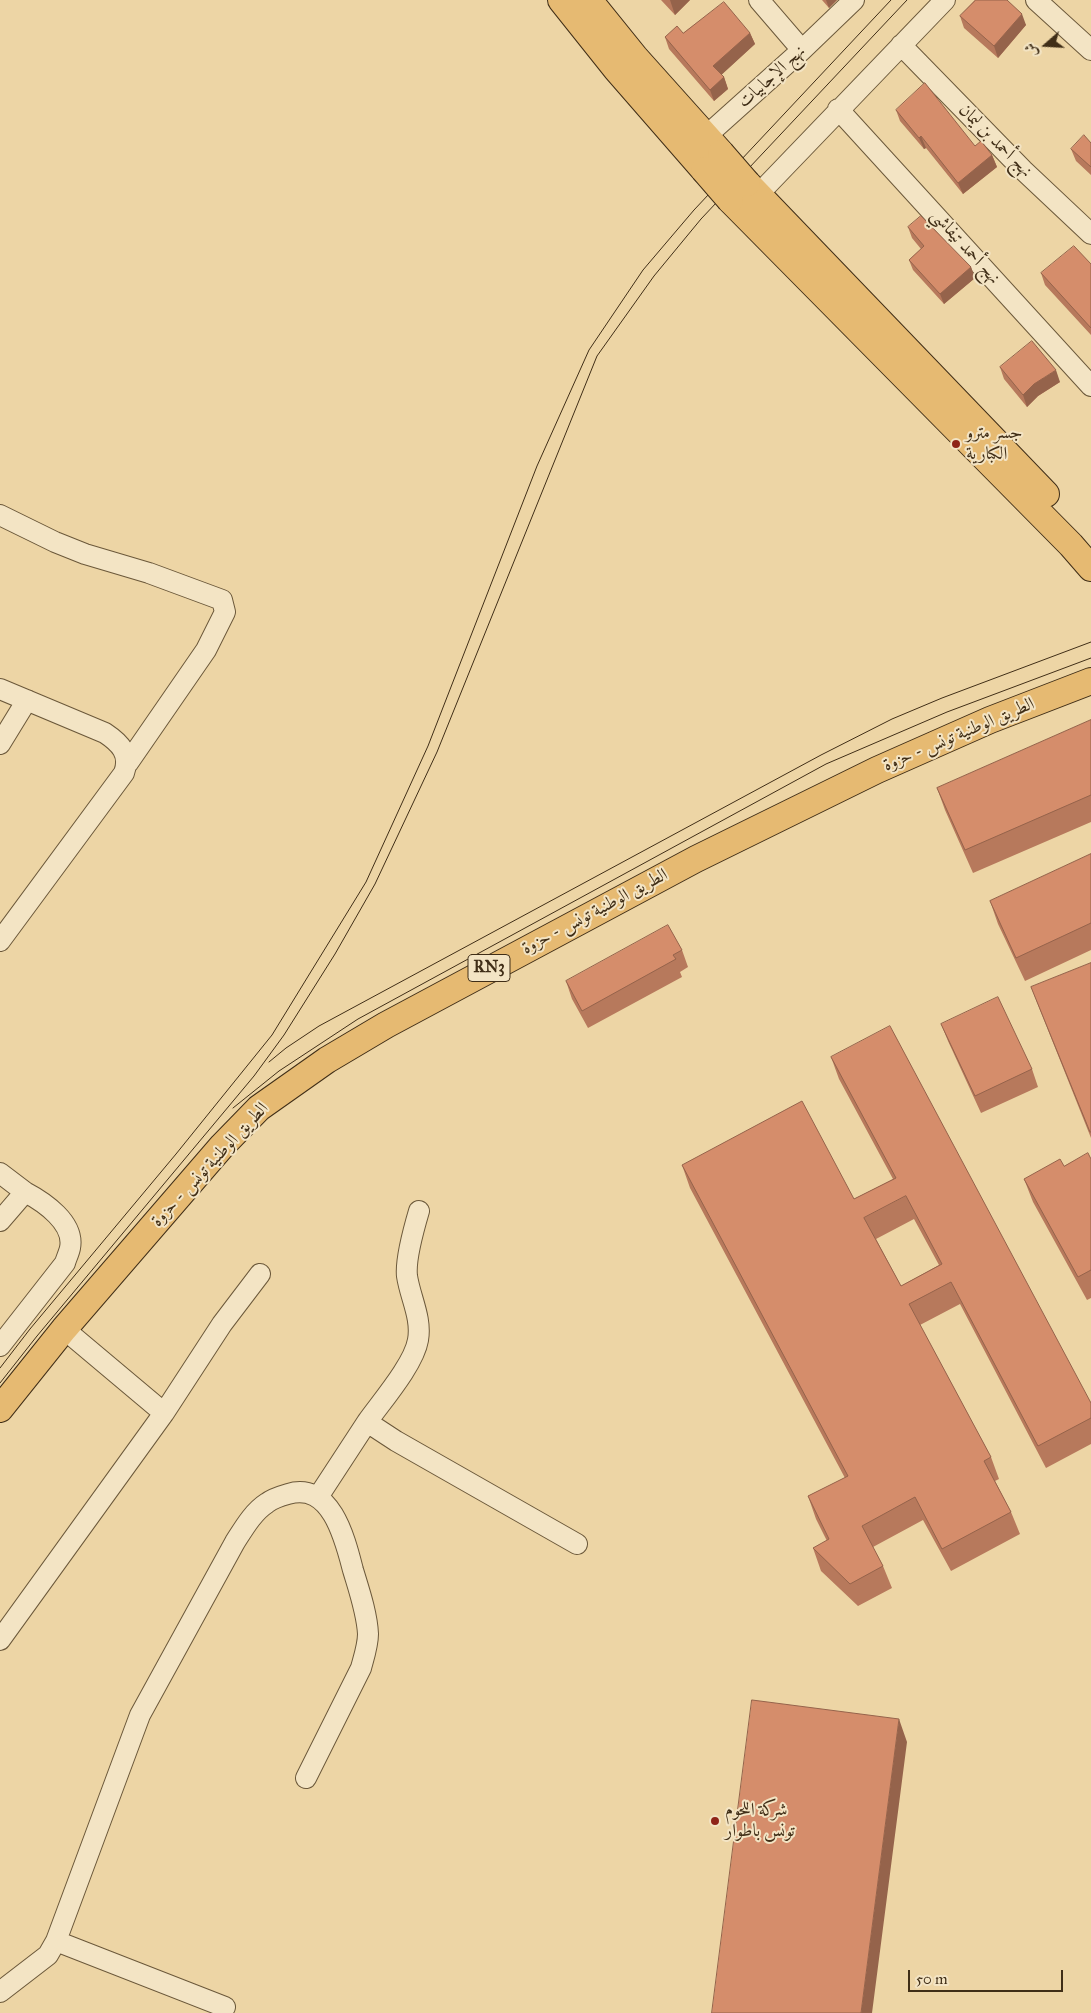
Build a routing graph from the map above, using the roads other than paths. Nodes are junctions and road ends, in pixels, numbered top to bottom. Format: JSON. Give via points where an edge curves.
{"nodes":[{"id":1,"x":561,"y":0,"type":"edge"},
{"id":2,"x":589,"y":0,"type":"edge"},
{"id":3,"x":759,"y":0,"type":"edge"},
{"id":4,"x":854,"y":0,"type":"edge"},
{"id":5,"x":945,"y":0,"type":"edge"},
{"id":6,"x":1036,"y":0,"type":"edge"},
{"id":7,"x":901,"y":45,"type":"junction"},
{"id":8,"x":802,"y":50,"type":"junction"},
{"id":9,"x":1091,"y":50,"type":"edge"},
{"id":10,"x":838,"y":109,"type":"junction"},
{"id":11,"x":705,"y":153,"type":"junction"},
{"id":12,"x":744,"y":197,"type":"junction"},
{"id":13,"x":1091,"y":234,"type":"edge"},
{"id":14,"x":1091,"y":386,"type":"edge"},
{"id":15,"x":0,"y":515,"type":"edge"},
{"id":16,"x":1091,"y":541,"type":"edge"},
{"id":17,"x":1091,"y":568,"type":"edge"},
{"id":18,"x":1091,"y":681,"type":"edge"},
{"id":19,"x":0,"y":689,"type":"edge"},
{"id":20,"x":27,"y":700,"type":"junction"},
{"id":21,"x":0,"y":744,"type":"edge"},
{"id":22,"x":128,"y":763,"type":"junction"},
{"id":23,"x":0,"y":942,"type":"edge"},
{"id":24,"x":0,"y":1174,"type":"edge"},
{"id":25,"x":25,"y":1192,"type":"junction"},
{"id":26,"x":419,"y":1212,"type":"dead end"},
{"id":27,"x":0,"y":1221,"type":"edge"},
{"id":28,"x":260,"y":1274,"type":"dead end"},
{"id":29,"x":64,"y":1329,"type":"junction"},
{"id":30,"x":0,"y":1346,"type":"edge"},
{"id":31,"x":0,"y":1409,"type":"edge"},
{"id":32,"x":164,"y":1413,"type":"junction"},
{"id":33,"x":367,"y":1422,"type":"junction"},
{"id":34,"x":318,"y":1497,"type":"junction"},
{"id":35,"x":577,"y":1544,"type":"dead end"},
{"id":36,"x":0,"y":1640,"type":"edge"},
{"id":37,"x":306,"y":1778,"type":"dead end"},
{"id":38,"x":56,"y":1941,"type":"junction"},
{"id":39,"x":0,"y":1992,"type":"edge"},
{"id":40,"x":225,"y":2007,"type":"dead end"}],
"edges":[{"from":1,"to":11,"type":"main road","via":[[616,69]]},
{"from":2,"to":11,"type":"main road"},
{"from":3,"to":8,"type":"street"},
{"from":4,"to":8,"type":"street","name":"نهج الإجابيات"},
{"from":5,"to":7,"type":"street"},
{"from":6,"to":9,"type":"street"},
{"from":7,"to":10,"type":"street"},
{"from":7,"to":13,"type":"street","name":"نهج أحمد بن ليمان","via":[[1023,170]]},
{"from":8,"to":11,"type":"street","name":"نهج الإجابيات"},
{"from":10,"to":12,"type":"street"},
{"from":10,"to":14,"type":"street","name":"نهج أحمد تيفاشي"},
{"from":11,"to":12,"type":"main road","bridge":true},
{"from":12,"to":16,"type":"main road"},
{"from":12,"to":17,"type":"main road"},
{"from":15,"to":22,"type":"street","via":[[85,554],[222,600],[225,612],[206,650]]},
{"from":18,"to":29,"type":"main road","name":"الطريق الوطنية تونس - حزوة","number":"RN3","via":[[990,720],[886,766],[696,859],[395,1020],[327,1060],[259,1108],[222,1146]]},
{"from":19,"to":20,"type":"street"},
{"from":20,"to":21,"type":"street"},
{"from":20,"to":22,"type":"street","via":[[105,733],[124,750]]},
{"from":22,"to":23,"type":"street","via":[[124,773]]},
{"from":24,"to":25,"type":"street"},
{"from":25,"to":27,"type":"street"},
{"from":25,"to":30,"type":"street","via":[[57,1215],[67,1230],[71,1247],[65,1263]]},
{"from":26,"to":33,"type":"street","via":[[407,1275],[416,1311],[418,1339],[414,1355]]},
{"from":28,"to":32,"type":"street","via":[[222,1324]]},
{"from":29,"to":31,"type":"main road","name":"الطريق الوطنية تونس - حزوة","number":"RN3"},
{"from":29,"to":32,"type":"street"},
{"from":32,"to":36,"type":"street"},
{"from":33,"to":34,"type":"street"},
{"from":33,"to":35,"type":"street"},
{"from":34,"to":37,"type":"street","via":[[325,1503],[345,1539],[368,1634],[361,1668]]},
{"from":34,"to":38,"type":"street","via":[[298,1490],[267,1503],[251,1518],[235,1542],[140,1715]]},
{"from":38,"to":39,"type":"street","via":[[48,1955]]},
{"from":38,"to":40,"type":"street"}]}
